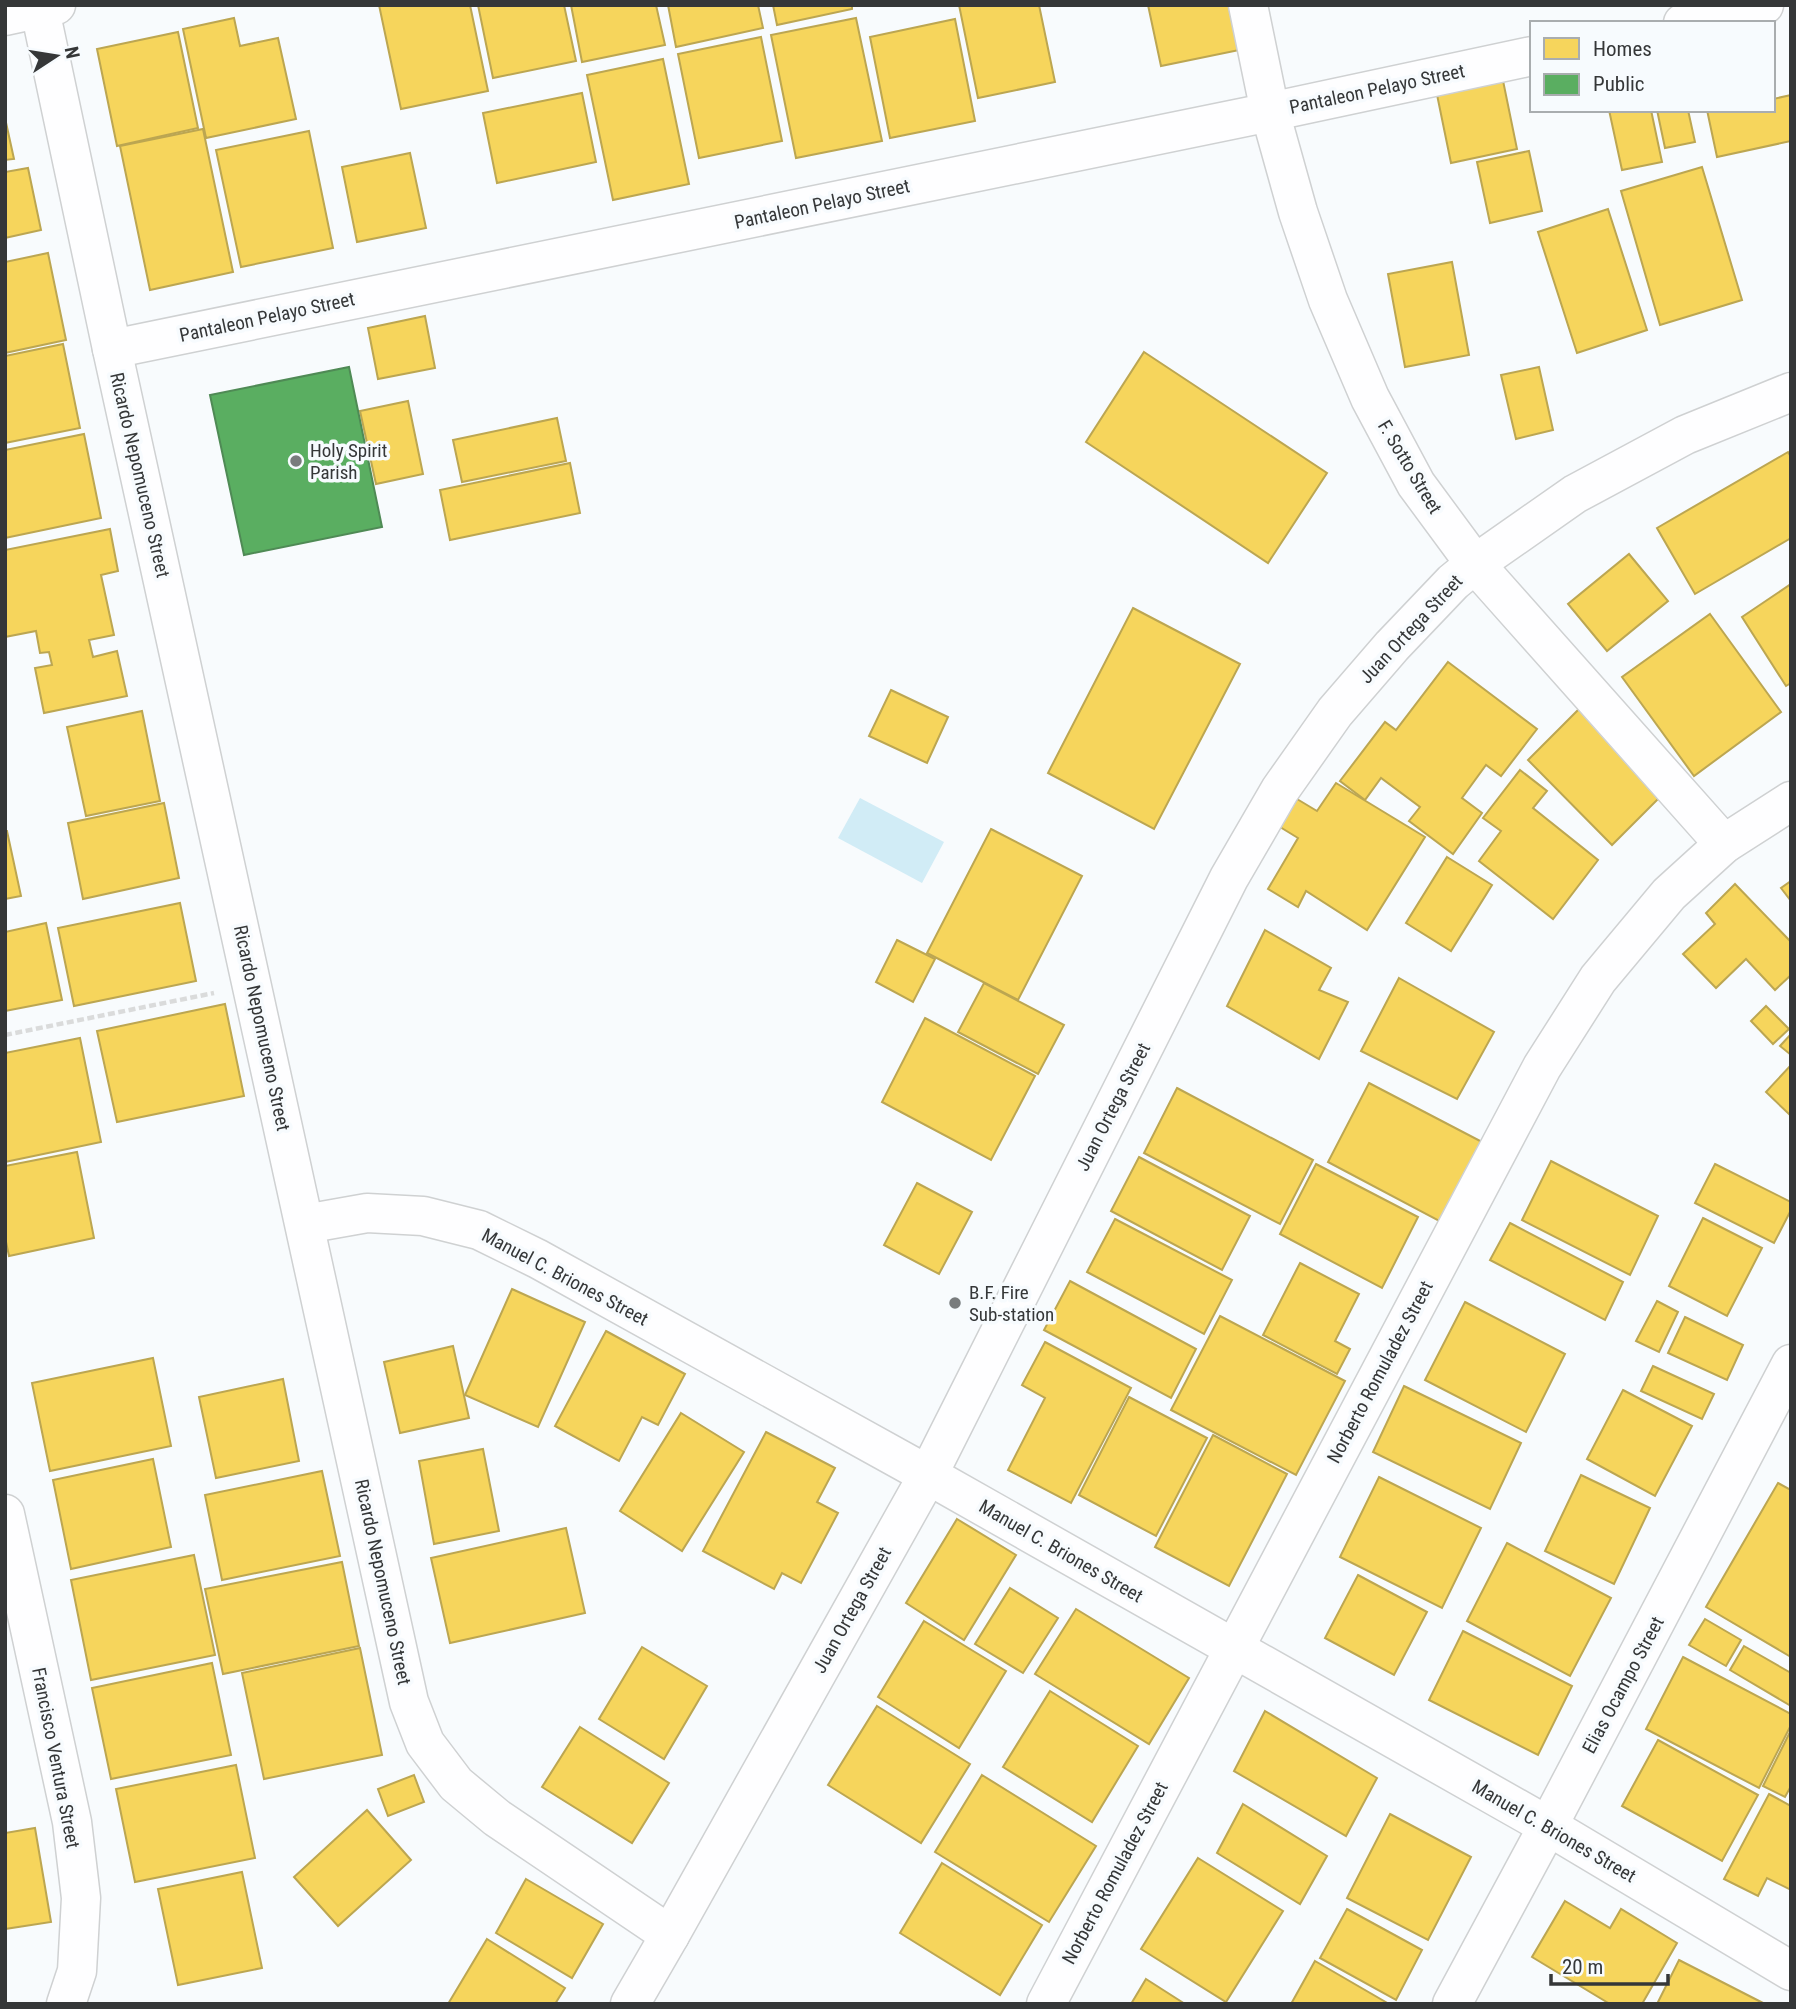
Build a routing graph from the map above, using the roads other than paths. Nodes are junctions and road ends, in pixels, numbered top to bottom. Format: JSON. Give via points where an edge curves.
{"nodes":[{"id":1,"x":1248,"y":5,"type":"edge"},
{"id":2,"x":1764,"y":5,"type":"edge"},
{"id":3,"x":35,"y":9,"type":"edge"},
{"id":4,"x":1692,"y":21,"type":"edge"},
{"id":5,"x":1530,"y":55,"type":"edge"},
{"id":6,"x":1270,"y":112,"type":"junction"},
{"id":7,"x":112,"y":349,"type":"junction"},
{"id":8,"x":1791,"y":392,"type":"edge"},
{"id":9,"x":1475,"y":564,"type":"junction"},
{"id":10,"x":1791,"y":801,"type":"edge"},
{"id":11,"x":1724,"y":844,"type":"junction"},
{"id":12,"x":305,"y":1224,"type":"junction"},
{"id":13,"x":1791,"y":1364,"type":"edge"},
{"id":14,"x":928,"y":1475,"type":"junction"},
{"id":15,"x":5,"y":1514,"type":"edge"},
{"id":16,"x":1234,"y":1649,"type":"junction"},
{"id":17,"x":1548,"y":1826,"type":"junction"},
{"id":18,"x":670,"y":1935,"type":"junction"},
{"id":19,"x":1791,"y":1970,"type":"edge"},
{"id":20,"x":66,"y":2004,"type":"edge"},
{"id":21,"x":630,"y":2004,"type":"edge"},
{"id":22,"x":1046,"y":2004,"type":"edge"},
{"id":23,"x":1452,"y":2004,"type":"edge"}],
"edges":[{"from":1,"to":6,"type":"street","name":"F. Sotto Street"},
{"from":2,"to":4,"type":"street"},
{"from":3,"to":7,"type":"street","name":"Ricardo Nepomuceno Street"},
{"from":5,"to":6,"type":"street","name":"Pantaleon Pelayo Street"},
{"from":6,"to":7,"type":"street","name":"Pantaleon Pelayo Street"},
{"from":6,"to":9,"type":"street","name":"F. Sotto Street","via":[[1328,300],[1370,398],[1416,484]]},
{"from":7,"to":12,"type":"street","name":"Ricardo Nepomuceno Street"},
{"from":8,"to":9,"type":"street","name":"Juan Ortega Street","via":[[1685,435],[1575,494]]},
{"from":9,"to":11,"type":"street","name":"F. Sotto Street"},
{"from":9,"to":14,"type":"street","name":"Juan Ortega Street","via":[[1392,646],[1335,712],[1280,790],[1229,878]]},
{"from":10,"to":11,"type":"street","name":"Norberto Romuladez Street"},
{"from":11,"to":16,"type":"street","name":"Norberto Romuladez Street","via":[[1669,894],[1598,979],[1542,1067]]},
{"from":12,"to":14,"type":"street","name":"Manuel C. Briones Street","via":[[368,1213],[423,1216],[479,1230]]},
{"from":12,"to":18,"type":"street","name":"Ricardo Nepomuceno Street","via":[[409,1702],[425,1743],[456,1784],[497,1818]]},
{"from":13,"to":17,"type":"street","name":"Elias Ocampo Street"},
{"from":14,"to":16,"type":"street","name":"Manuel C. Briones Street"},
{"from":14,"to":18,"type":"street","name":"Juan Ortega Street"},
{"from":15,"to":20,"type":"street","name":"Francisco Ventura Street","via":[[72,1822],[81,1898],[77,1971]]},
{"from":16,"to":17,"type":"street","name":"Manuel C. Briones Street"},
{"from":16,"to":22,"type":"street","name":"Norberto Romuladez Street"},
{"from":17,"to":19,"type":"street","name":"Manuel C. Briones Street"},
{"from":17,"to":23,"type":"street","name":"Elias Ocampo Street"},
{"from":18,"to":21,"type":"street","name":"Juan Ortega Street"}]}
